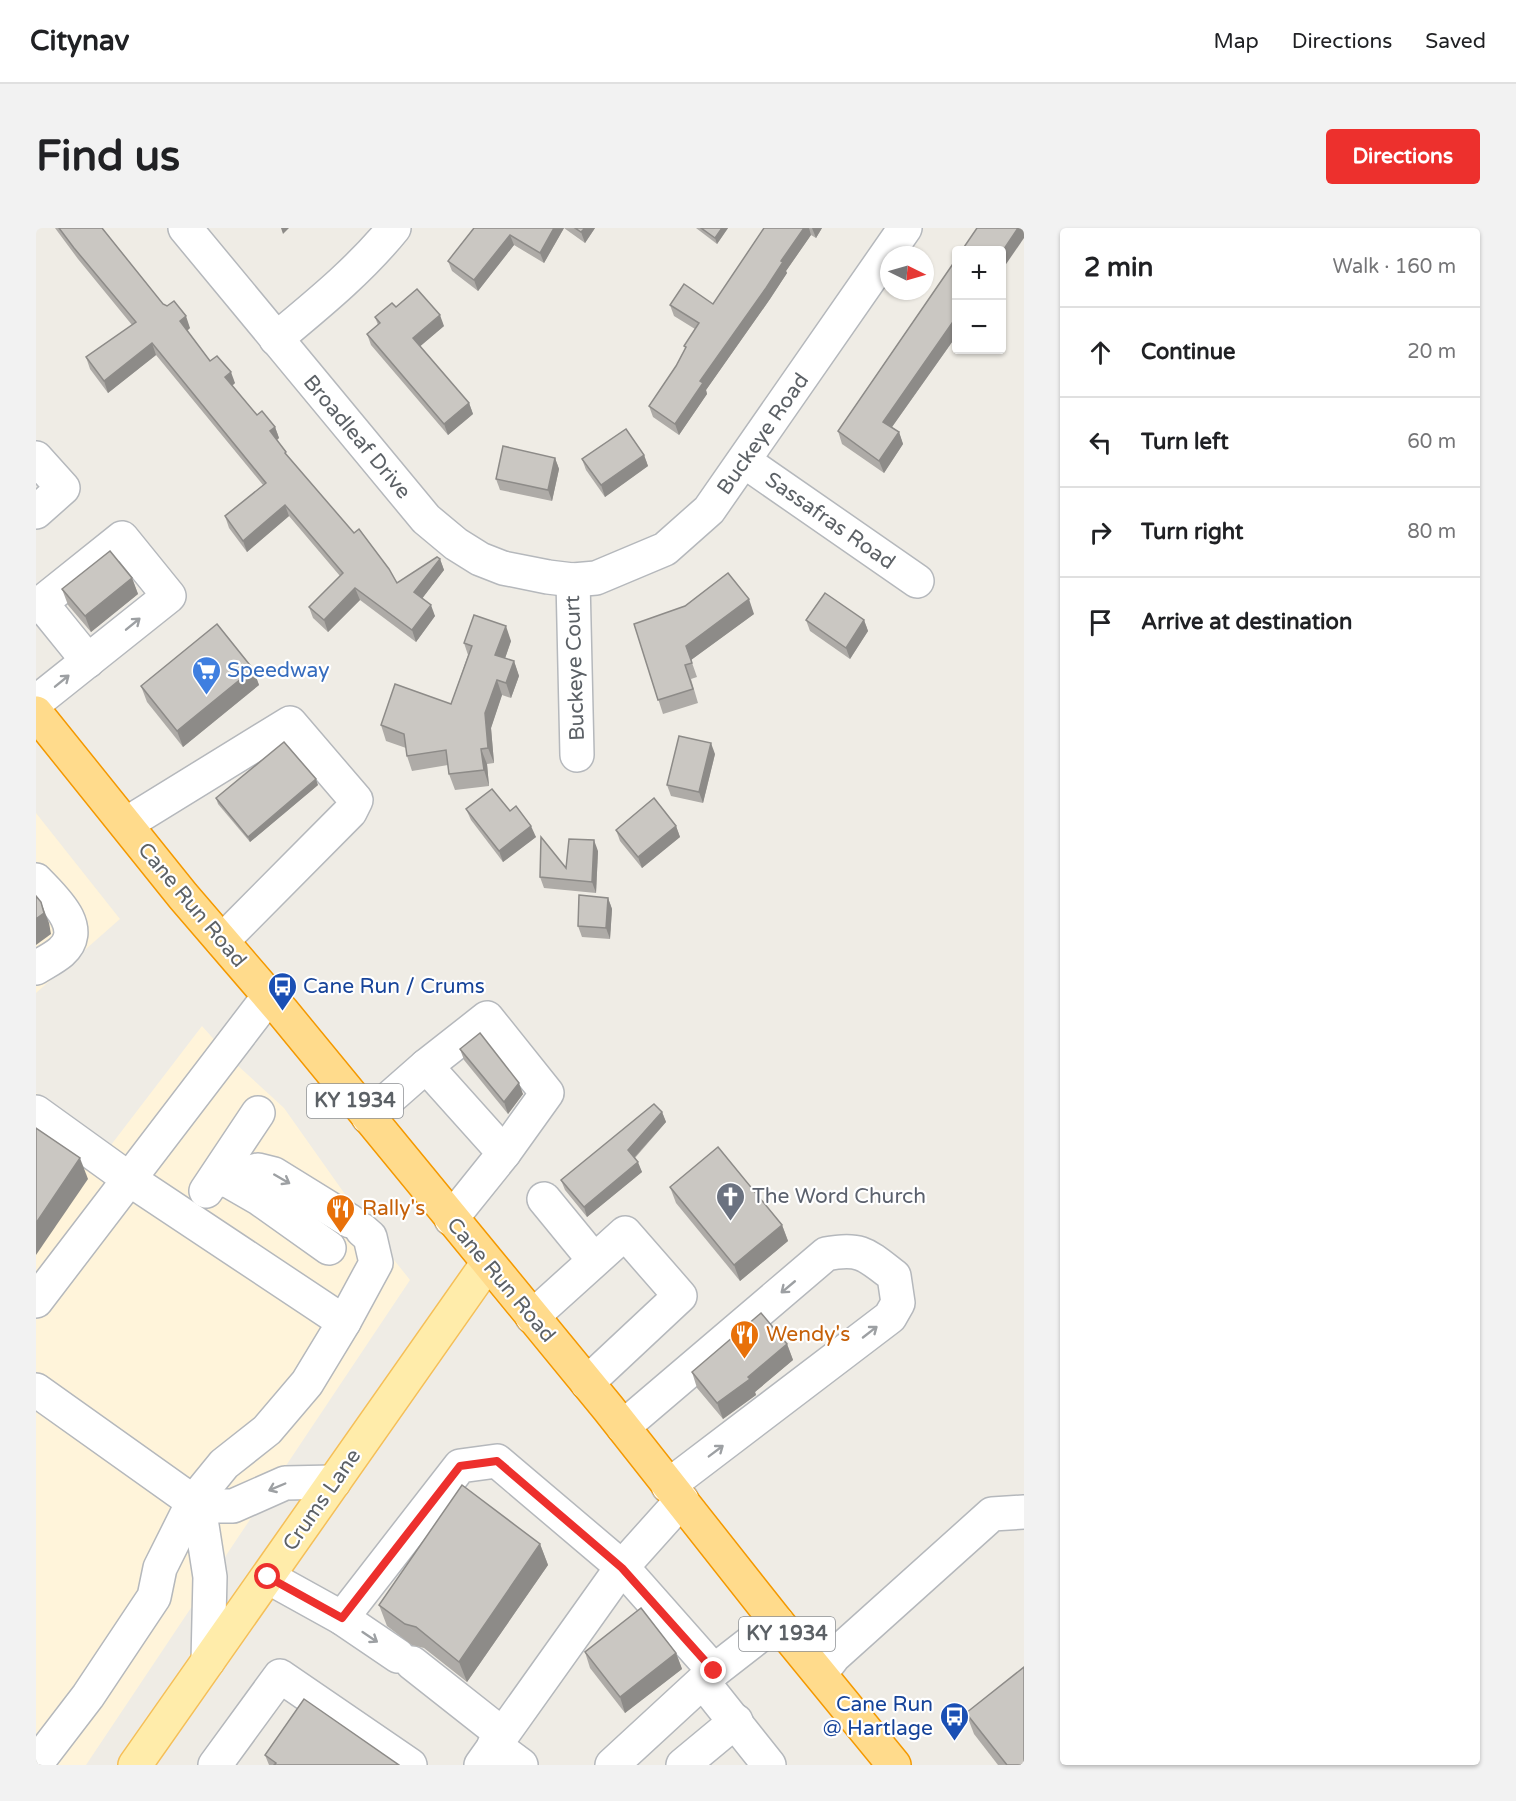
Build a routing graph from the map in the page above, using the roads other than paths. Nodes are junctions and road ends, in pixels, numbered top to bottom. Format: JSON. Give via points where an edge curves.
{"nodes":[{"id":1,"x":185,"y":228,"type":"edge"},
{"id":2,"x":394,"y":228,"type":"edge"},
{"id":3,"x":905,"y":228,"type":"edge"},
{"id":4,"x":276,"y":339,"type":"junction"},
{"id":5,"x":36,"y":458,"type":"edge"},
{"id":6,"x":744,"y":461,"type":"junction"},
{"id":7,"x":36,"y":512,"type":"edge"},
{"id":8,"x":573,"y":580,"type":"junction"},
{"id":9,"x":917,"y":581,"type":"dead end"},
{"id":10,"x":39,"y":605,"type":"edge"},
{"id":11,"x":88,"y":661,"type":"junction"},
{"id":12,"x":36,"y":702,"type":"edge"},
{"id":13,"x":36,"y":713,"type":"edge"},
{"id":14,"x":577,"y":755,"type":"dead end"},
{"id":15,"x":126,"y":825,"type":"junction"},
{"id":16,"x":36,"y":880,"type":"edge"},
{"id":17,"x":222,"y":941,"type":"junction"},
{"id":18,"x":36,"y":968,"type":"edge"},
{"id":19,"x":269,"y":996,"type":"junction"},
{"id":20,"x":426,"y":1066,"type":"junction"},
{"id":21,"x":36,"y":1112,"type":"edge"},
{"id":22,"x":258,"y":1113,"type":"dead end"},
{"id":23,"x":368,"y":1117,"type":"junction"},
{"id":24,"x":504,"y":1153,"type":"junction"},
{"id":25,"x":129,"y":1179,"type":"junction"},
{"id":26,"x":220,"y":1181,"type":"junction"},
{"id":27,"x":544,"y":1199,"type":"dead end"},
{"id":28,"x":186,"y":1218,"type":"junction"},
{"id":29,"x":451,"y":1219,"type":"junction"},
{"id":30,"x":594,"y":1260,"type":"junction"},
{"id":31,"x":487,"y":1264,"type":"junction"},
{"id":32,"x":368,"y":1277,"type":"junction"},
{"id":33,"x":36,"y":1301,"type":"edge"},
{"id":34,"x":532,"y":1317,"type":"junction"},
{"id":35,"x":344,"y":1322,"type":"junction"},
{"id":36,"x":587,"y":1383,"type":"junction"},
{"id":37,"x":36,"y":1390,"type":"edge"},
{"id":38,"x":623,"y":1427,"type":"junction"},
{"id":39,"x":334,"y":1482,"type":"junction"},
{"id":40,"x":675,"y":1493,"type":"junction"},
{"id":41,"x":196,"y":1504,"type":"junction"},
{"id":42,"x":1024,"y":1512,"type":"edge"},
{"id":43,"x":622,"y":1568,"type":"junction"},
{"id":44,"x":268,"y":1577,"type":"junction"},
{"id":45,"x":342,"y":1618,"type":"junction"},
{"id":46,"x":777,"y":1622,"type":"junction"},
{"id":47,"x":208,"y":1661,"type":"junction"},
{"id":48,"x":707,"y":1671,"type":"junction"},
{"id":49,"x":821,"y":1673,"type":"junction"},
{"id":50,"x":736,"y":1721,"type":"junction"},
{"id":51,"x":492,"y":1748,"type":"edge"},
{"id":52,"x":40,"y":1761,"type":"edge"},
{"id":53,"x":135,"y":1765,"type":"edge"},
{"id":54,"x":215,"y":1765,"type":"edge"},
{"id":55,"x":410,"y":1765,"type":"edge"},
{"id":56,"x":520,"y":1765,"type":"edge"},
{"id":57,"x":611,"y":1765,"type":"edge"},
{"id":58,"x":683,"y":1765,"type":"edge"},
{"id":59,"x":769,"y":1765,"type":"edge"},
{"id":60,"x":894,"y":1765,"type":"edge"}],
"edges":[{"from":1,"to":4,"type":"street","name":"Broadleaf Drive"},
{"from":2,"to":4,"type":"street","via":[[338,286]]},
{"from":3,"to":6,"type":"street","name":"Buckeye Road"},
{"from":4,"to":8,"type":"street","name":"Broadleaf Drive","via":[[426,519],[456,544],[503,568]]},
{"from":5,"to":7,"type":"street","via":[[63,488]]},
{"from":6,"to":8,"type":"street","name":"Buckeye Road","via":[[709,510],[665,549],[612,573]]},
{"from":6,"to":9,"type":"street","name":"Sassafras Road"},
{"from":8,"to":14,"type":"street","name":"Buckeye Court"},
{"from":10,"to":11,"type":"street"},
{"from":11,"to":10,"type":"street","one_way":true,"via":[[169,596],[136,554],[122,538]]},
{"from":12,"to":11,"type":"street","one_way":true},
{"from":13,"to":15,"type":"highway","name":"Cane Run Road","number":"KY 1934"},
{"from":15,"to":17,"type":"highway","name":"Cane Run Road","number":"KY 1934"},
{"from":15,"to":17,"type":"street","via":[[290,723],[356,800],[350,812]]},
{"from":16,"to":18,"type":"street","via":[[61,906],[70,922],[70,936],[62,951]]},
{"from":17,"to":19,"type":"highway","name":"Cane Run Road","number":"KY 1934"},
{"from":19,"to":23,"type":"highway","name":"Cane Run Road","number":"KY 1934"},
{"from":19,"to":25,"type":"street"},
{"from":20,"to":23,"type":"street"},
{"from":20,"to":24,"type":"street"},
{"from":20,"to":24,"type":"street","via":[[487,1018],[546,1093]]},
{"from":21,"to":25,"type":"street"},
{"from":22,"to":26,"type":"street"},
{"from":23,"to":29,"type":"highway","name":"Cane Run Road","number":"KY 1934"},
{"from":24,"to":29,"type":"street"},
{"from":25,"to":28,"type":"street"},
{"from":25,"to":33,"type":"street"},
{"from":26,"to":28,"type":"street"},
{"from":26,"to":32,"type":"street","via":[[260,1199]]},
{"from":26,"to":32,"type":"street","one_way":true,"via":[[258,1170],[274,1174],[356,1226],[370,1237],[376,1263]]},
{"from":27,"to":30,"type":"street"},
{"from":28,"to":35,"type":"street"},
{"from":29,"to":31,"type":"highway","name":"Cane Run Road","number":"KY 1934"},
{"from":30,"to":34,"type":"street"},
{"from":30,"to":36,"type":"street","via":[[626,1233],[680,1296]]},
{"from":31,"to":34,"type":"highway","name":"Cane Run Road","number":"KY 1934"},
{"from":31,"to":39,"type":"main road","name":"Crums Lane"},
{"from":32,"to":35,"type":"street"},
{"from":34,"to":36,"type":"highway","name":"Cane Run Road","number":"KY 1934"},
{"from":35,"to":41,"type":"street","via":[[307,1383],[267,1430],[224,1464]]},
{"from":36,"to":38,"type":"highway","name":"Cane Run Road","number":"KY 1934"},
{"from":37,"to":41,"type":"street"},
{"from":38,"to":40,"type":"highway","name":"Cane Run Road","number":"KY 1934"},
{"from":40,"to":38,"type":"street","one_way":true,"via":[[890,1317],[898,1303],[894,1276],[863,1252],[826,1254]]},
{"from":39,"to":41,"type":"street","one_way":true,"via":[[285,1483],[233,1506]]},
{"from":39,"to":44,"type":"main road","name":"Crums Lane"},
{"from":40,"to":43,"type":"street"},
{"from":40,"to":46,"type":"highway","name":"Cane Run Road","number":"KY 1934"},
{"from":41,"to":47,"type":"street","via":[[210,1577]]},
{"from":41,"to":52,"type":"street","via":[[160,1568],[154,1597]]},
{"from":42,"to":49,"type":"street","via":[[992,1514],[834,1656]]},
{"from":43,"to":45,"type":"street","via":[[497,1461],[460,1466]]},
{"from":43,"to":48,"type":"street"},
{"from":43,"to":51,"type":"street"},
{"from":44,"to":45,"type":"street"},
{"from":44,"to":47,"type":"main road","name":"Crums Lane"},
{"from":45,"to":51,"type":"street","one_way":true,"via":[[405,1660]]},
{"from":46,"to":48,"type":"street"},
{"from":46,"to":49,"type":"highway","name":"Cane Run Road","number":"KY 1934"},
{"from":47,"to":53,"type":"main road","name":"Crums Lane"},
{"from":48,"to":50,"type":"street"},
{"from":48,"to":57,"type":"street"},
{"from":49,"to":60,"type":"highway","name":"Cane Run Road","number":"KY 1934"},
{"from":50,"to":58,"type":"street"},
{"from":50,"to":59,"type":"street"},
{"from":51,"to":56,"type":"street"},
{"from":54,"to":55,"type":"street","via":[[279,1676]]}]}
